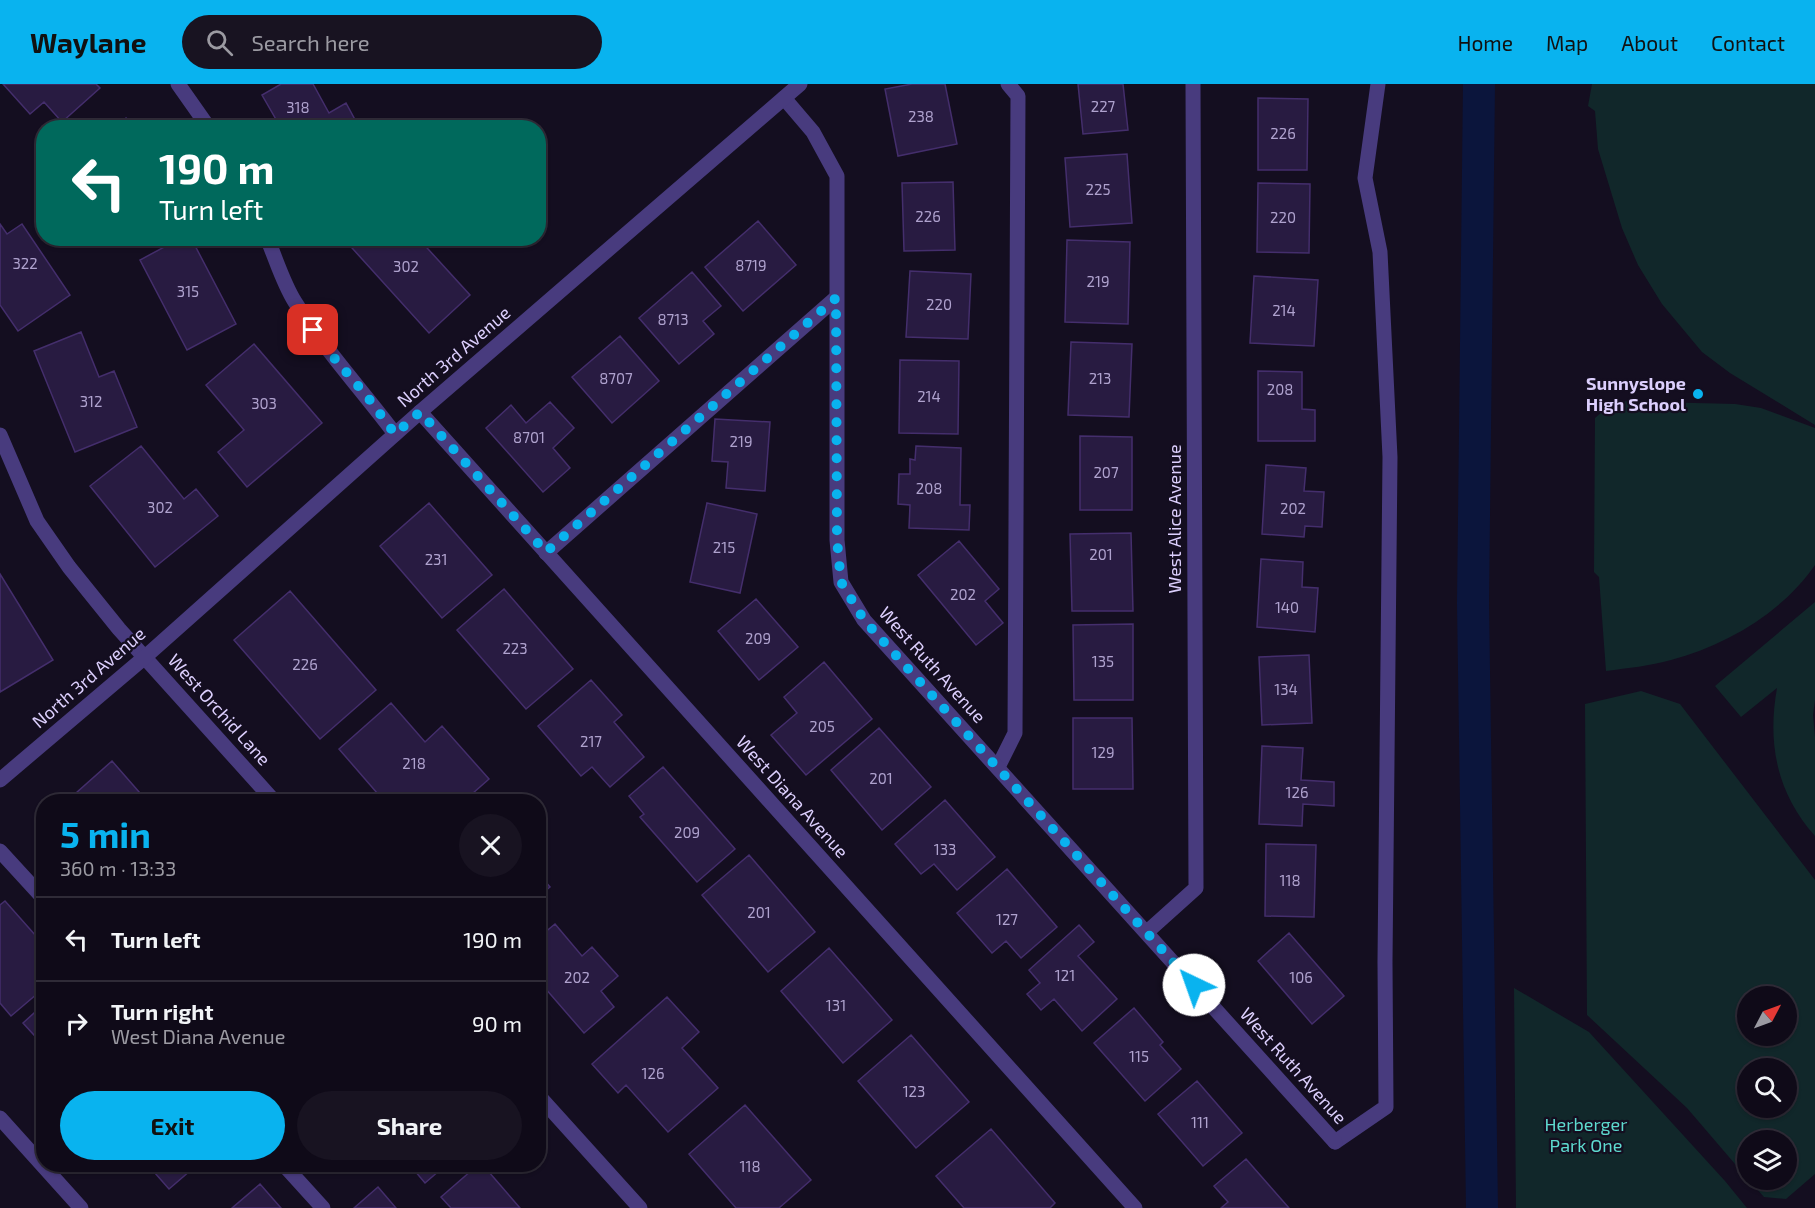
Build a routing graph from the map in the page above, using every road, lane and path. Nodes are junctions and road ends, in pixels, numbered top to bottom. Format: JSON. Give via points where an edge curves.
{"nodes":[{"id":1,"x":178,"y":84,"type":"edge"},
{"id":2,"x":800,"y":84,"type":"edge"},
{"id":3,"x":1008,"y":84,"type":"edge"},
{"id":4,"x":1194,"y":84,"type":"edge"},
{"id":5,"x":1378,"y":84,"type":"edge"},
{"id":6,"x":784,"y":98,"type":"junction"},
{"id":7,"x":203,"y":120,"type":"edge"},
{"id":8,"x":270,"y":246,"type":"edge"},
{"id":9,"x":836,"y":298,"type":"junction"},
{"id":10,"x":420,"y":412,"type":"junction"},
{"id":11,"x":395,"y":434,"type":"junction"},
{"id":12,"x":0,"y":435,"type":"edge"},
{"id":13,"x":546,"y":552,"type":"junction"},
{"id":14,"x":145,"y":657,"type":"junction"},
{"id":15,"x":998,"y":767,"type":"junction"},
{"id":16,"x":0,"y":780,"type":"edge"},
{"id":17,"x":268,"y":794,"type":"edge"},
{"id":18,"x":0,"y":851,"type":"edge"},
{"id":19,"x":36,"y":891,"type":"edge"},
{"id":20,"x":1147,"y":933,"type":"junction"},
{"id":21,"x":546,"y":1104,"type":"edge"},
{"id":22,"x":0,"y":1118,"type":"edge"},
{"id":23,"x":36,"y":1158,"type":"edge"},
{"id":24,"x":49,"y":1172,"type":"edge"},
{"id":25,"x":290,"y":1172,"type":"edge"},
{"id":26,"x":81,"y":1208,"type":"edge"},
{"id":27,"x":323,"y":1208,"type":"edge"},
{"id":28,"x":640,"y":1208,"type":"edge"},
{"id":29,"x":1135,"y":1208,"type":"edge"}],
"edges":[{"from":1,"to":7,"type":"street"},
{"from":2,"to":6,"type":"street","name":"North 3rd Avenue"},
{"from":3,"to":15,"type":"street","via":[[1018,96],[1015,733]]},
{"from":4,"to":20,"type":"street","name":"West Alice Avenue","via":[[1196,888]]},
{"from":5,"to":20,"type":"street","name":"West Ruth Avenue","via":[[1365,178],[1380,252],[1390,457],[1386,1107],[1335,1142]]},
{"from":6,"to":9,"type":"street","name":"West Ruth Avenue","via":[[813,132],[837,176]]},
{"from":6,"to":10,"type":"street","name":"North 3rd Avenue"},
{"from":8,"to":11,"type":"street","via":[[293,300]]},
{"from":9,"to":13,"type":"street"},
{"from":9,"to":15,"type":"street","name":"West Ruth Avenue","via":[[837,540],[841,582],[864,620]]},
{"from":10,"to":11,"type":"street","name":"North 3rd Avenue"},
{"from":10,"to":13,"type":"street","name":"West Diana Avenue"},
{"from":11,"to":14,"type":"street","name":"North 3rd Avenue"},
{"from":12,"to":14,"type":"street","name":"West Orchid Lane","via":[[37,521],[106,614]]},
{"from":13,"to":29,"type":"street","name":"West Diana Avenue"},
{"from":14,"to":16,"type":"street","name":"North 3rd Avenue"},
{"from":14,"to":17,"type":"street","name":"West Orchid Lane"},
{"from":15,"to":20,"type":"street","name":"West Ruth Avenue"},
{"from":18,"to":19,"type":"street"},
{"from":21,"to":28,"type":"street"},
{"from":22,"to":23,"type":"street"},
{"from":24,"to":26,"type":"street"},
{"from":25,"to":27,"type":"street"}]}
